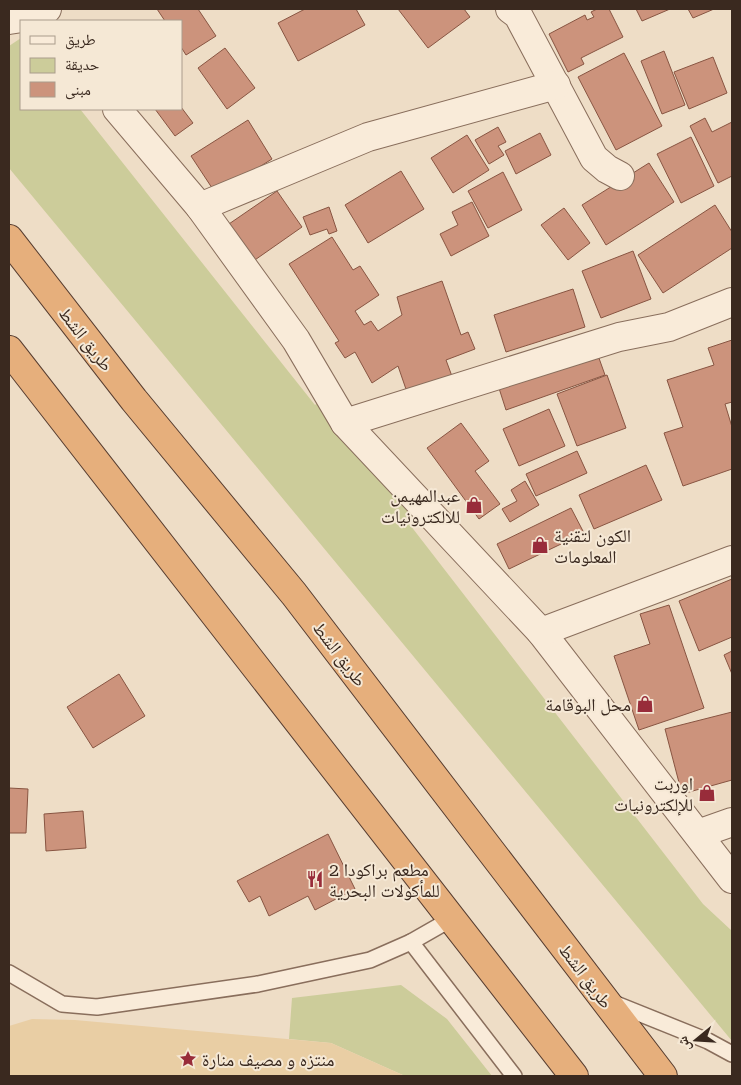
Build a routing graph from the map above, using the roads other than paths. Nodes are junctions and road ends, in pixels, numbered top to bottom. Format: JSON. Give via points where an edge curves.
{"nodes":[{"id":1,"x":510,"y":9,"type":"edge"},
{"id":2,"x":38,"y":14,"type":"edge"},
{"id":3,"x":9,"y":20,"type":"edge"},
{"id":4,"x":556,"y":85,"type":"junction"},
{"id":5,"x":118,"y":110,"type":"edge"},
{"id":6,"x":620,"y":176,"type":"dead end"},
{"id":7,"x":200,"y":207,"type":"junction"},
{"id":8,"x":9,"y":239,"type":"edge"},
{"id":9,"x":732,"y":302,"type":"edge"},
{"id":10,"x":9,"y":350,"type":"edge"},
{"id":11,"x":345,"y":423,"type":"junction"},
{"id":12,"x":732,"y":560,"type":"edge"},
{"id":13,"x":541,"y":632,"type":"junction"},
{"id":14,"x":732,"y":822,"type":"edge"},
{"id":15,"x":698,"y":834,"type":"junction"},
{"id":16,"x":732,"y":879,"type":"edge"},
{"id":17,"x":453,"y":918,"type":"junction"},
{"id":18,"x":411,"y":942,"type":"junction"},
{"id":19,"x":9,"y":974,"type":"edge"},
{"id":20,"x":605,"y":1000,"type":"junction"},
{"id":21,"x":732,"y":1054,"type":"edge"},
{"id":22,"x":514,"y":1076,"type":"edge"},
{"id":23,"x":574,"y":1076,"type":"edge"},
{"id":24,"x":663,"y":1076,"type":"edge"}],
"edges":[{"from":1,"to":4,"type":"street","via":[[518,15]]},
{"from":2,"to":3,"type":"street"},
{"from":4,"to":6,"type":"street","via":[[594,158]]},
{"from":4,"to":7,"type":"street","via":[[368,137]]},
{"from":5,"to":7,"type":"street"},
{"from":7,"to":11,"type":"street","via":[[296,340]]},
{"from":8,"to":20,"type":"highway","name":"طريق الشط","via":[[134,400],[294,594]]},
{"from":9,"to":11,"type":"street","via":[[669,327],[619,338]]},
{"from":10,"to":17,"type":"highway"},
{"from":11,"to":13,"type":"street"},
{"from":12,"to":13,"type":"street"},
{"from":13,"to":15,"type":"street"},
{"from":14,"to":15,"type":"street"},
{"from":15,"to":16,"type":"street"},
{"from":17,"to":18,"type":"lane"},
{"from":17,"to":23,"type":"highway"},
{"from":18,"to":19,"type":"lane","via":[[370,960],[258,984],[97,1007],[62,1004]]},
{"from":18,"to":22,"type":"lane"},
{"from":20,"to":21,"type":"lane","via":[[708,1041]]},
{"from":20,"to":24,"type":"highway","name":"طريق الشط"}]}
